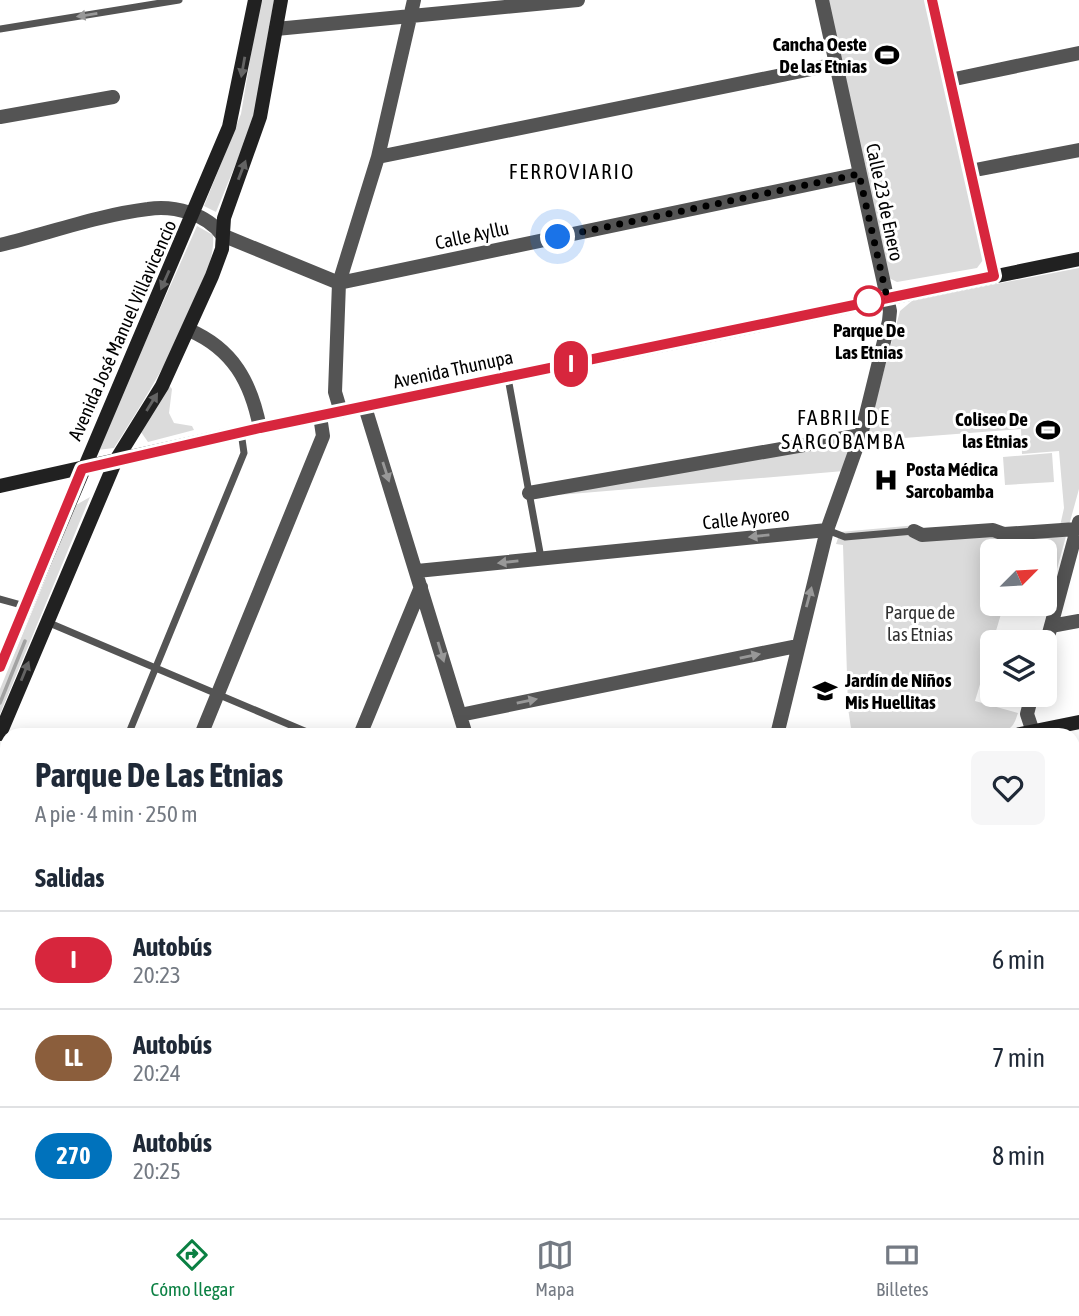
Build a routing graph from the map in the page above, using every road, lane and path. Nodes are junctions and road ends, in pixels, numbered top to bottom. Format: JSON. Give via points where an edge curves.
{"nodes":[{"id":1,"x":179,"y":0,"type":"edge"},
{"id":2,"x":255,"y":0,"type":"edge"},
{"id":3,"x":281,"y":0,"type":"edge"},
{"id":4,"x":414,"y":0,"type":"edge"},
{"id":5,"x":578,"y":0,"type":"edge"},
{"id":6,"x":822,"y":0,"type":"edge"},
{"id":7,"x":932,"y":0,"type":"edge"},
{"id":8,"x":410,"y":17,"type":"junction"},
{"id":9,"x":0,"y":29,"type":"edge"},
{"id":10,"x":276,"y":29,"type":"junction"},
{"id":11,"x":1079,"y":53,"type":"edge"},
{"id":12,"x":836,"y":64,"type":"junction"},
{"id":13,"x":950,"y":80,"type":"junction"},
{"id":14,"x":113,"y":97,"type":"dead end"},
{"id":15,"x":0,"y":117,"type":"edge"},
{"id":16,"x":1079,"y":150,"type":"edge"},
{"id":17,"x":378,"y":157,"type":"junction"},
{"id":18,"x":970,"y":171,"type":"junction"},
{"id":19,"x":859,"y":174,"type":"junction"},
{"id":20,"x":194,"y":214,"type":"junction"},
{"id":21,"x":222,"y":234,"type":"junction"},
{"id":22,"x":0,"y":245,"type":"edge"},
{"id":23,"x":1079,"y":258,"type":"edge"},
{"id":24,"x":994,"y":276,"type":"junction"},
{"id":25,"x":339,"y":283,"type":"junction"},
{"id":26,"x":887,"y":298,"type":"junction"},
{"id":27,"x":189,"y":330,"type":"junction"},
{"id":28,"x":509,"y":378,"type":"junction"},
{"id":29,"x":365,"y":407,"type":"junction"},
{"id":30,"x":341,"y":412,"type":"junction"},
{"id":31,"x":320,"y":416,"type":"junction"},
{"id":32,"x":260,"y":428,"type":"junction"},
{"id":33,"x":241,"y":432,"type":"junction"},
{"id":34,"x":861,"y":435,"type":"junction"},
{"id":35,"x":116,"y":460,"type":"junction"},
{"id":36,"x":82,"y":469,"type":"junction"},
{"id":37,"x":0,"y":486,"type":"edge"},
{"id":38,"x":529,"y":493,"type":"junction"},
{"id":39,"x":1078,"y":525,"type":"edge"},
{"id":40,"x":827,"y":530,"type":"junction"},
{"id":41,"x":914,"y":531,"type":"joint"},
{"id":42,"x":541,"y":558,"type":"junction"},
{"id":43,"x":417,"y":570,"type":"junction"},
{"id":44,"x":421,"y":587,"type":"junction"},
{"id":45,"x":0,"y":599,"type":"edge"},
{"id":46,"x":25,"y":606,"type":"junction"},
{"id":47,"x":1079,"y":621,"type":"edge"},
{"id":48,"x":46,"y":622,"type":"junction"},
{"id":49,"x":1051,"y":626,"type":"junction"},
{"id":50,"x":1050,"y":630,"type":"edge"},
{"id":51,"x":797,"y":646,"type":"junction"},
{"id":52,"x":0,"y":667,"type":"edge"},
{"id":53,"x":156,"y":668,"type":"junction"},
{"id":54,"x":218,"y":695,"type":"junction"},
{"id":55,"x":1029,"y":707,"type":"edge"},
{"id":56,"x":460,"y":715,"type":"junction"},
{"id":57,"x":1079,"y":722,"type":"edge"},
{"id":58,"x":2,"y":728,"type":"edge"},
{"id":59,"x":131,"y":728,"type":"edge"},
{"id":60,"x":204,"y":728,"type":"edge"},
{"id":61,"x":297,"y":728,"type":"edge"},
{"id":62,"x":363,"y":728,"type":"edge"},
{"id":63,"x":464,"y":728,"type":"edge"},
{"id":64,"x":778,"y":728,"type":"edge"},
{"id":65,"x":1032,"y":728,"type":"edge"},
{"id":66,"x":1054,"y":728,"type":"edge"}],
"edges":[{"from":1,"to":9,"type":"lane","one_way":true},
{"from":2,"to":20,"type":"main road","name":"Avenida José Manuel Villavicencio","one_way":true,"via":[[236,103]]},
{"from":3,"to":10,"type":"main road"},
{"from":4,"to":8,"type":"street"},
{"from":5,"to":8,"type":"street"},
{"from":6,"to":12,"type":"street","name":"Calle 23 de Enero"},
{"from":7,"to":13,"type":"street"},
{"from":8,"to":10,"type":"street"},
{"from":8,"to":17,"type":"street"},
{"from":21,"to":10,"type":"main road","one_way":true,"via":[[260,117]]},
{"from":11,"to":13,"type":"street"},
{"from":12,"to":17,"type":"street"},
{"from":12,"to":19,"type":"street","name":"Calle 23 de Enero"},
{"from":13,"to":18,"type":"street"},
{"from":14,"to":15,"type":"street"},
{"from":16,"to":18,"type":"street"},
{"from":17,"to":25,"type":"street"},
{"from":18,"to":24,"type":"street"},
{"from":19,"to":25,"type":"street","name":"Calle Ayllu"},
{"from":19,"to":26,"type":"street","name":"Calle 23 de Enero"},
{"from":20,"to":21,"type":"street","via":[[214,223]]},
{"from":20,"to":22,"type":"street","via":[[150,208]]},
{"from":20,"to":36,"type":"main road","name":"Avenida José Manuel Villavicencio","one_way":true},
{"from":21,"to":25,"type":"street"},
{"from":21,"to":27,"type":"main road","via":[[222,249]]},
{"from":23,"to":24,"type":"main road","name":"Avenida Thunupa"},
{"from":24,"to":26,"type":"main road","name":"Avenida Thunupa"},
{"from":25,"to":30,"type":"street","via":[[335,392]]},
{"from":26,"to":28,"type":"main road","name":"Avenida Thunupa"},
{"from":26,"to":34,"type":"street","name":"Calle 23 de Enero","via":[[889,321]]},
{"from":27,"to":32,"type":"street","via":[[234,360],[251,393]]},
{"from":35,"to":27,"type":"main road","one_way":true,"via":[[162,386]]},
{"from":28,"to":29,"type":"main road","name":"Avenida Thunupa"},
{"from":28,"to":38,"type":"lane"},
{"from":29,"to":30,"type":"main road","name":"Avenida Thunupa"},
{"from":29,"to":43,"type":"street","one_way":true},
{"from":30,"to":31,"type":"main road","name":"Avenida Thunupa"},
{"from":31,"to":32,"type":"main road","name":"Avenida Thunupa"},
{"from":31,"to":54,"type":"street","via":[[323,436]]},
{"from":32,"to":33,"type":"main road","name":"Avenida Thunupa"},
{"from":33,"to":35,"type":"main road","name":"Avenida Thunupa"},
{"from":33,"to":53,"type":"lane","via":[[244,453]]},
{"from":34,"to":38,"type":"street"},
{"from":34,"to":40,"type":"street","name":"Calle 23 de Enero"},
{"from":35,"to":36,"type":"main road","name":"Avenida Thunupa"},
{"from":35,"to":48,"type":"main road"},
{"from":36,"to":37,"type":"main road","name":"Avenida Thunupa"},
{"from":36,"to":46,"type":"main road","name":"Avenida José Manuel Villavicencio"},
{"from":38,"to":42,"type":"lane"},
{"from":39,"to":41,"type":"street","name":"Calle Ayoreo","via":[[1004,534],[993,530],[922,535]]},
{"from":39,"to":49,"type":"street"},
{"from":40,"to":41,"type":"lane","name":"Calle Ayoreo","via":[[845,537]]},
{"from":40,"to":42,"type":"street","name":"Calle Ayoreo","one_way":true},
{"from":51,"to":40,"type":"street","name":"Calle 23 de Enero","one_way":true},
{"from":42,"to":43,"type":"street","name":"Calle Ayoreo","one_way":true},
{"from":43,"to":44,"type":"street"},
{"from":44,"to":56,"type":"street","one_way":true},
{"from":44,"to":62,"type":"street"},
{"from":45,"to":46,"type":"lane"},
{"from":46,"to":52,"type":"main road","name":"Avenida José Manuel Villavicencio"},
{"from":47,"to":49,"type":"street"},
{"from":48,"to":53,"type":"lane"},
{"from":58,"to":48,"type":"main road","one_way":true},
{"from":49,"to":50,"type":"street"},
{"from":56,"to":51,"type":"street","one_way":true},
{"from":51,"to":64,"type":"street","name":"Calle 23 de Enero"},
{"from":53,"to":54,"type":"lane"},
{"from":53,"to":59,"type":"lane"},
{"from":54,"to":60,"type":"street"},
{"from":54,"to":61,"type":"lane"},
{"from":55,"to":65,"type":"street"},
{"from":56,"to":63,"type":"street"},
{"from":57,"to":66,"type":"main road"}]}
